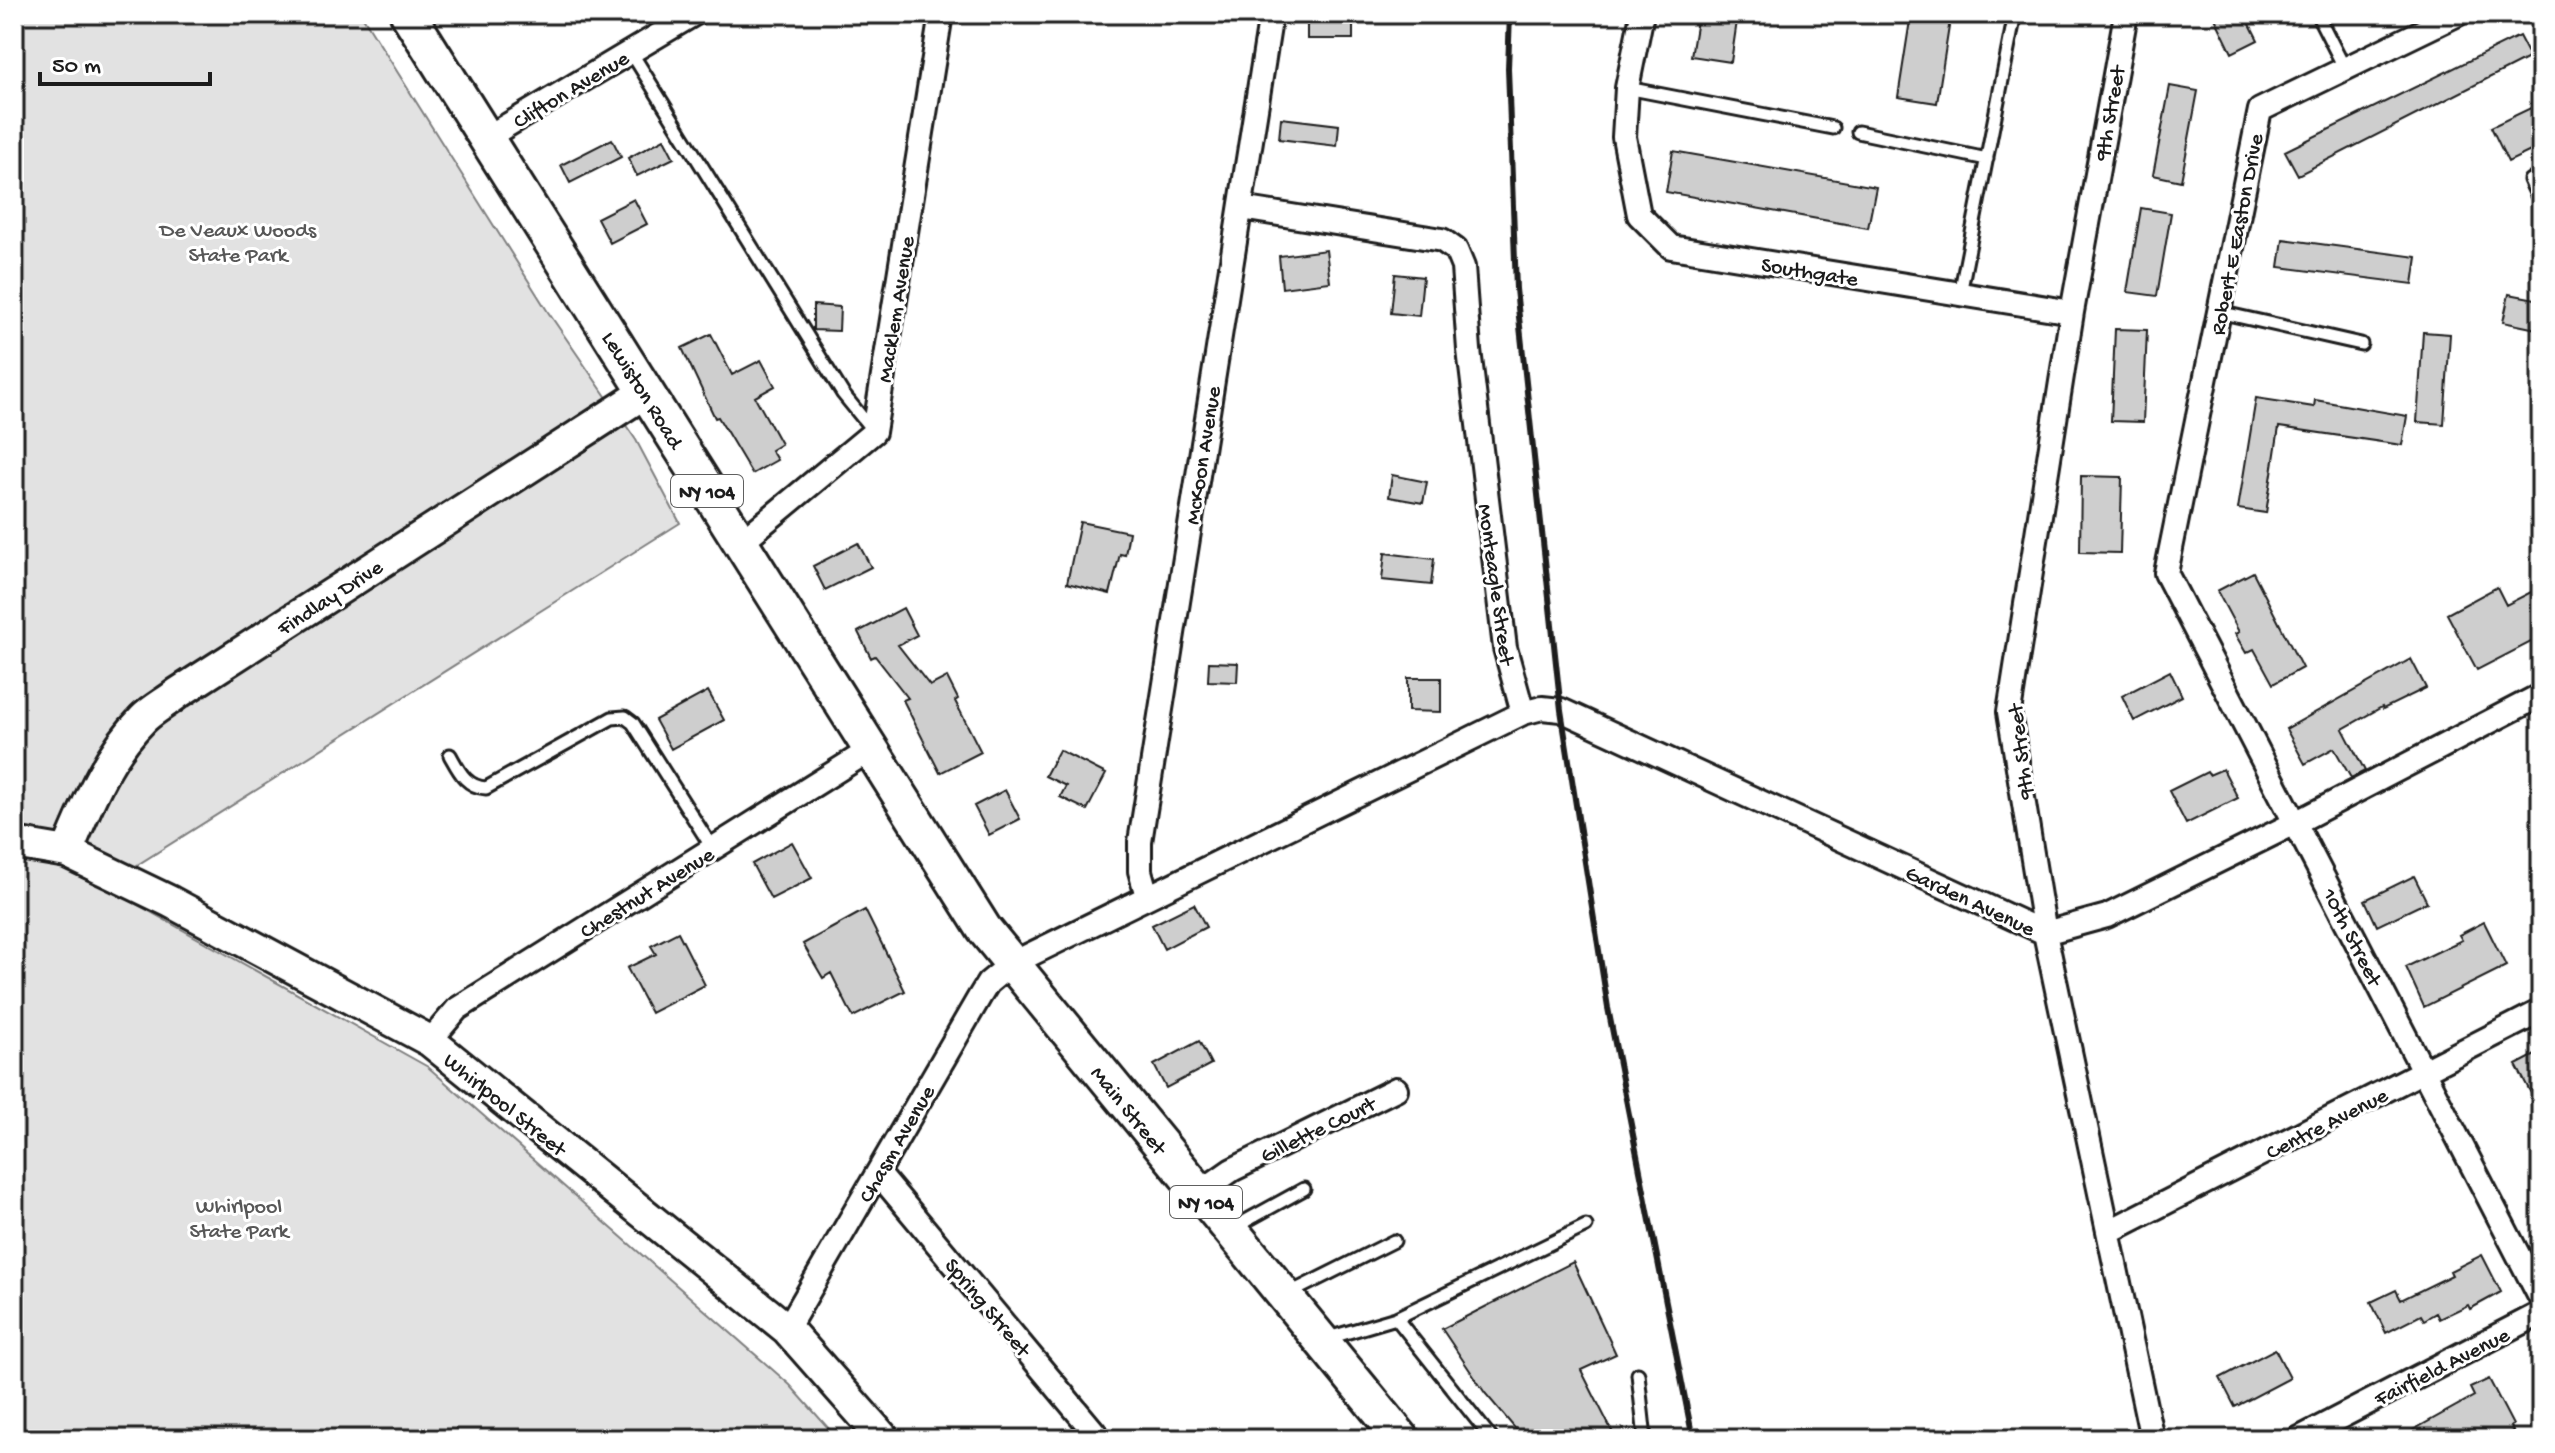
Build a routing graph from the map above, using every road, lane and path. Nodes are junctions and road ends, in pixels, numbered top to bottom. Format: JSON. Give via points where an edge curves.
{"nodes":[{"id":1,"x":408,"y":14,"type":"edge"},
{"id":2,"x":694,"y":14,"type":"edge"},
{"id":3,"x":941,"y":14,"type":"edge"},
{"id":4,"x":1271,"y":14,"type":"edge"},
{"id":5,"x":1642,"y":14,"type":"edge"},
{"id":6,"x":2015,"y":14,"type":"edge"},
{"id":7,"x":2126,"y":14,"type":"edge"},
{"id":8,"x":2317,"y":14,"type":"edge"},
{"id":9,"x":2458,"y":14,"type":"edge"},
{"id":10,"x":631,"y":52,"type":"junction"},
{"id":11,"x":2345,"y":69,"type":"junction"},
{"id":12,"x":1627,"y":88,"type":"junction"},
{"id":13,"x":1833,"y":128,"type":"dead end"},
{"id":14,"x":1858,"y":132,"type":"dead end"},
{"id":15,"x":486,"y":138,"type":"junction"},
{"id":16,"x":1987,"y":159,"type":"junction"},
{"id":17,"x":2530,"y":180,"type":"dead end"},
{"id":18,"x":2541,"y":204,"type":"edge"},
{"id":19,"x":1241,"y":208,"type":"junction"},
{"id":20,"x":1960,"y":294,"type":"junction"},
{"id":21,"x":2072,"y":312,"type":"junction"},
{"id":22,"x":2219,"y":312,"type":"junction"},
{"id":23,"x":2361,"y":344,"type":"dead end"},
{"id":24,"x":646,"y":392,"type":"junction"},
{"id":25,"x":874,"y":432,"type":"junction"},
{"id":26,"x":740,"y":543,"type":"junction"},
{"id":27,"x":2166,"y":573,"type":"joint"},
{"id":28,"x":2541,"y":695,"type":"edge"},
{"id":29,"x":1523,"y":713,"type":"junction"},
{"id":30,"x":870,"y":750,"type":"junction"},
{"id":31,"x":450,"y":755,"type":"dead end"},
{"id":32,"x":2295,"y":823,"type":"junction"},
{"id":33,"x":14,"y":843,"type":"edge"},
{"id":34,"x":713,"y":849,"type":"junction"},
{"id":35,"x":67,"y":852,"type":"junction"},
{"id":36,"x":1147,"y":896,"type":"junction"},
{"id":37,"x":2045,"y":933,"type":"junction"},
{"id":38,"x":1011,"y":964,"type":"junction"},
{"id":39,"x":2541,"y":1011,"type":"edge"},
{"id":40,"x":430,"y":1041,"type":"junction"},
{"id":41,"x":2424,"y":1073,"type":"junction"},
{"id":42,"x":1396,"y":1089,"type":"dead end"},
{"id":43,"x":878,"y":1173,"type":"junction"},
{"id":44,"x":1304,"y":1189,"type":"dead end"},
{"id":45,"x":1199,"y":1193,"type":"junction"},
{"id":46,"x":1586,"y":1226,"type":"dead end"},
{"id":47,"x":1229,"y":1230,"type":"junction"},
{"id":48,"x":2110,"y":1231,"type":"junction"},
{"id":49,"x":1394,"y":1241,"type":"dead end"},
{"id":50,"x":1284,"y":1297,"type":"junction"},
{"id":51,"x":2541,"y":1299,"type":"edge"},
{"id":52,"x":2541,"y":1313,"type":"edge"},
{"id":53,"x":1396,"y":1318,"type":"junction"},
{"id":54,"x":787,"y":1329,"type":"junction"},
{"id":55,"x":1320,"y":1340,"type":"junction"},
{"id":56,"x":1638,"y":1374,"type":"dead end"},
{"id":57,"x":884,"y":1439,"type":"edge"},
{"id":58,"x":1100,"y":1439,"type":"edge"},
{"id":59,"x":1402,"y":1439,"type":"edge"},
{"id":60,"x":1492,"y":1439,"type":"edge"},
{"id":61,"x":1645,"y":1439,"type":"edge"},
{"id":62,"x":2152,"y":1439,"type":"edge"},
{"id":63,"x":2298,"y":1439,"type":"edge"}],
"edges":[{"from":1,"to":15,"type":"main road","name":"Lewiston Road","number":"NY 104"},
{"from":2,"to":10,"type":"street","name":"Clifton Avenue"},
{"from":3,"to":25,"type":"street","name":"Macklem Avenue"},
{"from":4,"to":19,"type":"street","name":"McKoon Avenue"},
{"from":5,"to":12,"type":"street","name":"Southgate"},
{"from":6,"to":16,"type":"lane"},
{"from":7,"to":21,"type":"street","name":"9th Street"},
{"from":8,"to":11,"type":"lane"},
{"from":9,"to":11,"type":"street","name":"Robert E Easton Drive"},
{"from":10,"to":15,"type":"street","name":"Clifton Avenue"},
{"from":10,"to":25,"type":"lane","via":[[843,394]]},
{"from":11,"to":22,"type":"street","name":"Robert E Easton Drive","via":[[2260,110]]},
{"from":12,"to":13,"type":"lane"},
{"from":12,"to":20,"type":"street","name":"Southgate","via":[[1624,137],[1639,215],[1671,247]]},
{"from":14,"to":16,"type":"lane"},
{"from":15,"to":24,"type":"main road","name":"Lewiston Road","number":"NY 104"},
{"from":16,"to":20,"type":"lane"},
{"from":17,"to":18,"type":"lane"},
{"from":19,"to":29,"type":"street","name":"Monteagle Street","via":[[1442,240],[1456,250],[1463,267],[1505,648]]},
{"from":19,"to":36,"type":"street","name":"McKoon Avenue","via":[[1140,842]]},
{"from":20,"to":21,"type":"street","name":"Southgate"},
{"from":21,"to":37,"type":"street","name":"9th Street","via":[[2009,712]]},
{"from":22,"to":23,"type":"lane"},
{"from":22,"to":27,"type":"street","name":"Robert E Easton Drive"},
{"from":24,"to":26,"type":"main road","name":"Lewiston Road","number":"NY 104"},
{"from":24,"to":35,"type":"street","name":"Findlay Drive","via":[[144,718],[117,750]]},
{"from":25,"to":26,"type":"street"},
{"from":26,"to":30,"type":"main road","name":"Lewiston Road","number":"NY 104"},
{"from":27,"to":32,"type":"street","name":"10th Street"},
{"from":28,"to":32,"type":"street","name":"Garden Avenue"},
{"from":29,"to":36,"type":"street"},
{"from":29,"to":37,"type":"street","name":"Garden Avenue","via":[[1561,710]]},
{"from":30,"to":34,"type":"street","name":"Chestnut Avenue"},
{"from":30,"to":38,"type":"main road","name":"Lewiston Road","number":"NY 104"},
{"from":31,"to":34,"type":"lane","via":[[467,782],[486,788],[612,718],[625,717]]},
{"from":32,"to":37,"type":"street","name":"Garden Avenue","via":[[2107,916]]},
{"from":32,"to":41,"type":"street","name":"10th Street"},
{"from":33,"to":35,"type":"street","name":"Whirlpool Street"},
{"from":34,"to":40,"type":"street","name":"Chestnut Avenue","via":[[457,1009]]},
{"from":35,"to":40,"type":"street","name":"Whirlpool Street"},
{"from":36,"to":38,"type":"street"},
{"from":37,"to":48,"type":"street","name":"9th Street"},
{"from":38,"to":43,"type":"street","name":"Chasm Avenue","via":[[988,983]]},
{"from":38,"to":45,"type":"main road","name":"Main Street","number":"NY 104"},
{"from":39,"to":41,"type":"street","name":"Centre Avenue"},
{"from":40,"to":54,"type":"street","name":"Whirlpool Street"},
{"from":41,"to":48,"type":"street","name":"Centre Avenue"},
{"from":41,"to":51,"type":"street","name":"10th Street"},
{"from":42,"to":45,"type":"street","name":"Gillette Court","via":[[1232,1170]]},
{"from":43,"to":54,"type":"street","name":"Chasm Avenue"},
{"from":43,"to":58,"type":"street","name":"Spring Street"},
{"from":44,"to":47,"type":"lane"},
{"from":45,"to":47,"type":"main road","name":"Main Street","number":"NY 104"},
{"from":46,"to":53,"type":"lane"},
{"from":47,"to":50,"type":"main road","name":"Main Street","number":"NY 104"},
{"from":48,"to":62,"type":"street","name":"9th Street"},
{"from":49,"to":50,"type":"lane"},
{"from":50,"to":55,"type":"main road","name":"Main Street","number":"NY 104"},
{"from":52,"to":63,"type":"street","name":"Fairfield Avenue"},
{"from":53,"to":55,"type":"lane"},
{"from":53,"to":60,"type":"lane"},
{"from":54,"to":57,"type":"street","name":"Whirlpool Street"},
{"from":55,"to":59,"type":"main road","name":"Main Street","number":"NY 104"},
{"from":56,"to":61,"type":"lane"}]}
